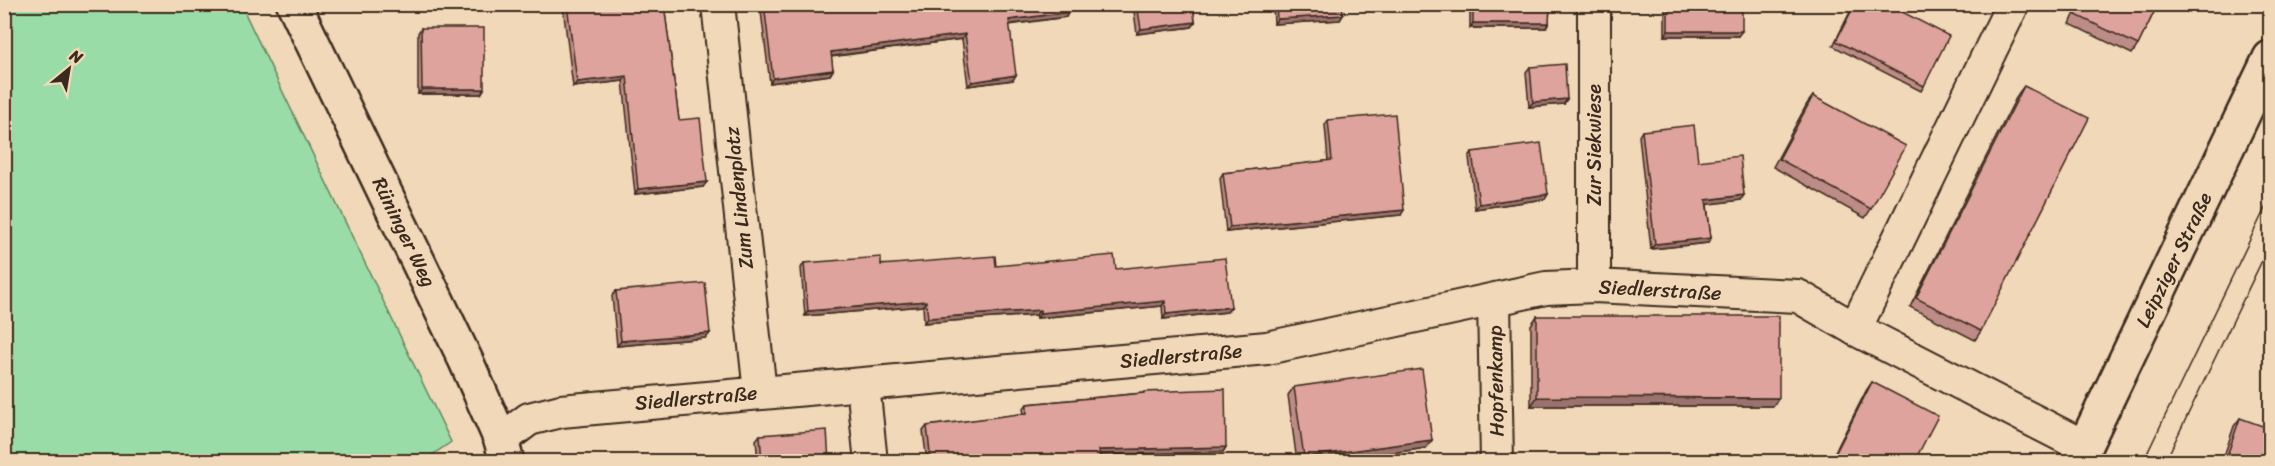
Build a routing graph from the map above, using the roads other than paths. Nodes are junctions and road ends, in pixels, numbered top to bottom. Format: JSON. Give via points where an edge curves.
{"nodes":[{"id":1,"x":294,"y":4,"type":"edge"},
{"id":2,"x":718,"y":4,"type":"edge"},
{"id":3,"x":1594,"y":4,"type":"edge"},
{"id":4,"x":2013,"y":4,"type":"edge"},
{"id":5,"x":2271,"y":58,"type":"edge"},
{"id":6,"x":1594,"y":286,"type":"junction"},
{"id":7,"x":1494,"y":301,"type":"junction"},
{"id":8,"x":1855,"y":329,"type":"junction"},
{"id":9,"x":863,"y":385,"type":"junction"},
{"id":10,"x":760,"y":392,"type":"junction"},
{"id":11,"x":504,"y":451,"type":"edge"},
{"id":12,"x":2081,"y":454,"type":"edge"},
{"id":13,"x":871,"y":462,"type":"edge"},
{"id":14,"x":1497,"y":462,"type":"edge"}],
"edges":[{"from":1,"to":11,"type":"street","name":"Rüninger Weg","via":[[466,361]]},
{"from":2,"to":10,"type":"street","name":"Zum Lindenplatz"},
{"from":3,"to":6,"type":"street","name":"Zur Siekwiese"},
{"from":4,"to":8,"type":"street"},
{"from":5,"to":12,"type":"street","name":"Leipziger Straße"},
{"from":6,"to":7,"type":"street","name":"Siedlerstraße","via":[[1546,288]]},
{"from":6,"to":8,"type":"street","name":"Siedlerstraße","via":[[1798,296]]},
{"from":7,"to":9,"type":"street","name":"Siedlerstraße","via":[[1267,348]]},
{"from":7,"to":14,"type":"street","name":"Hopfenkamp"},
{"from":8,"to":12,"type":"street","name":"Siedlerstraße"},
{"from":9,"to":10,"type":"street","name":"Siedlerstraße"},
{"from":9,"to":13,"type":"street"},
{"from":10,"to":11,"type":"street","name":"Siedlerstraße","via":[[561,411],[529,419]]}]}
